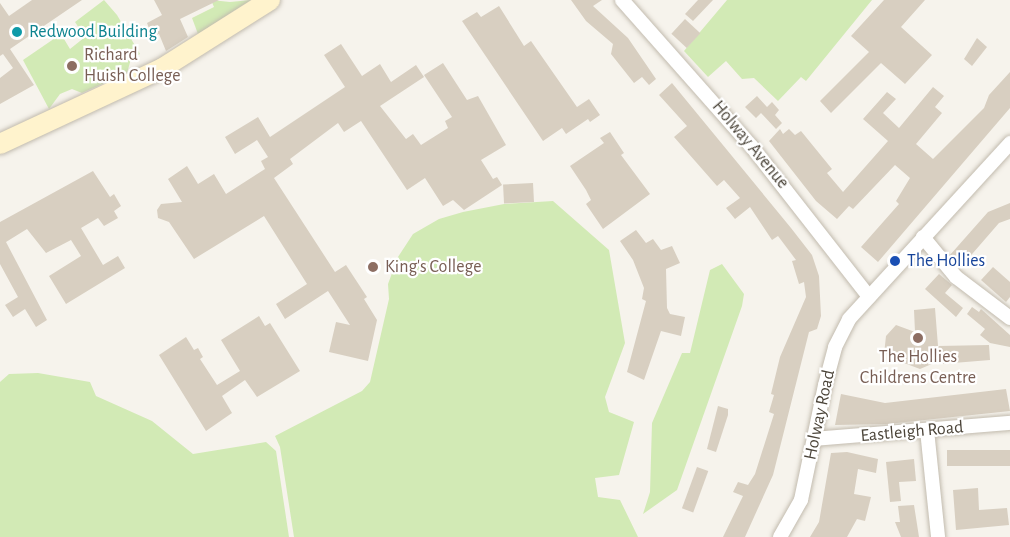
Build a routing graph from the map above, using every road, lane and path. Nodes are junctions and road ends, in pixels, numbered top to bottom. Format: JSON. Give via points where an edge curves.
{"nodes":[{"id":1,"x":270,"y":0,"type":"edge"},
{"id":2,"x":622,"y":0,"type":"edge"},
{"id":3,"x":1010,"y":143,"type":"edge"},
{"id":4,"x":0,"y":144,"type":"edge"},
{"id":5,"x":924,"y":237,"type":"junction"},
{"id":6,"x":869,"y":297,"type":"junction"},
{"id":7,"x":1010,"y":318,"type":"edge"},
{"id":8,"x":1010,"y":423,"type":"edge"},
{"id":9,"x":927,"y":430,"type":"junction"},
{"id":10,"x":814,"y":439,"type":"junction"},
{"id":11,"x":780,"y":537,"type":"edge"},
{"id":12,"x":938,"y":537,"type":"edge"}],
"edges":[{"from":1,"to":4,"type":"main road","via":[[161,69]]},
{"from":2,"to":6,"type":"street","name":"Holway Avenue","via":[[780,180]]},
{"from":3,"to":5,"type":"street","name":"Holway Road"},
{"from":5,"to":6,"type":"street","name":"Holway Road"},
{"from":5,"to":7,"type":"street","via":[[956,277]]},
{"from":6,"to":10,"type":"street","name":"Holway Road","via":[[849,319],[835,347]]},
{"from":8,"to":9,"type":"street","name":"Eastleigh Road"},
{"from":9,"to":10,"type":"street","name":"Eastleigh Road"},
{"from":9,"to":12,"type":"street"},
{"from":10,"to":11,"type":"street","name":"Holway Road","via":[[801,500]]}]}
